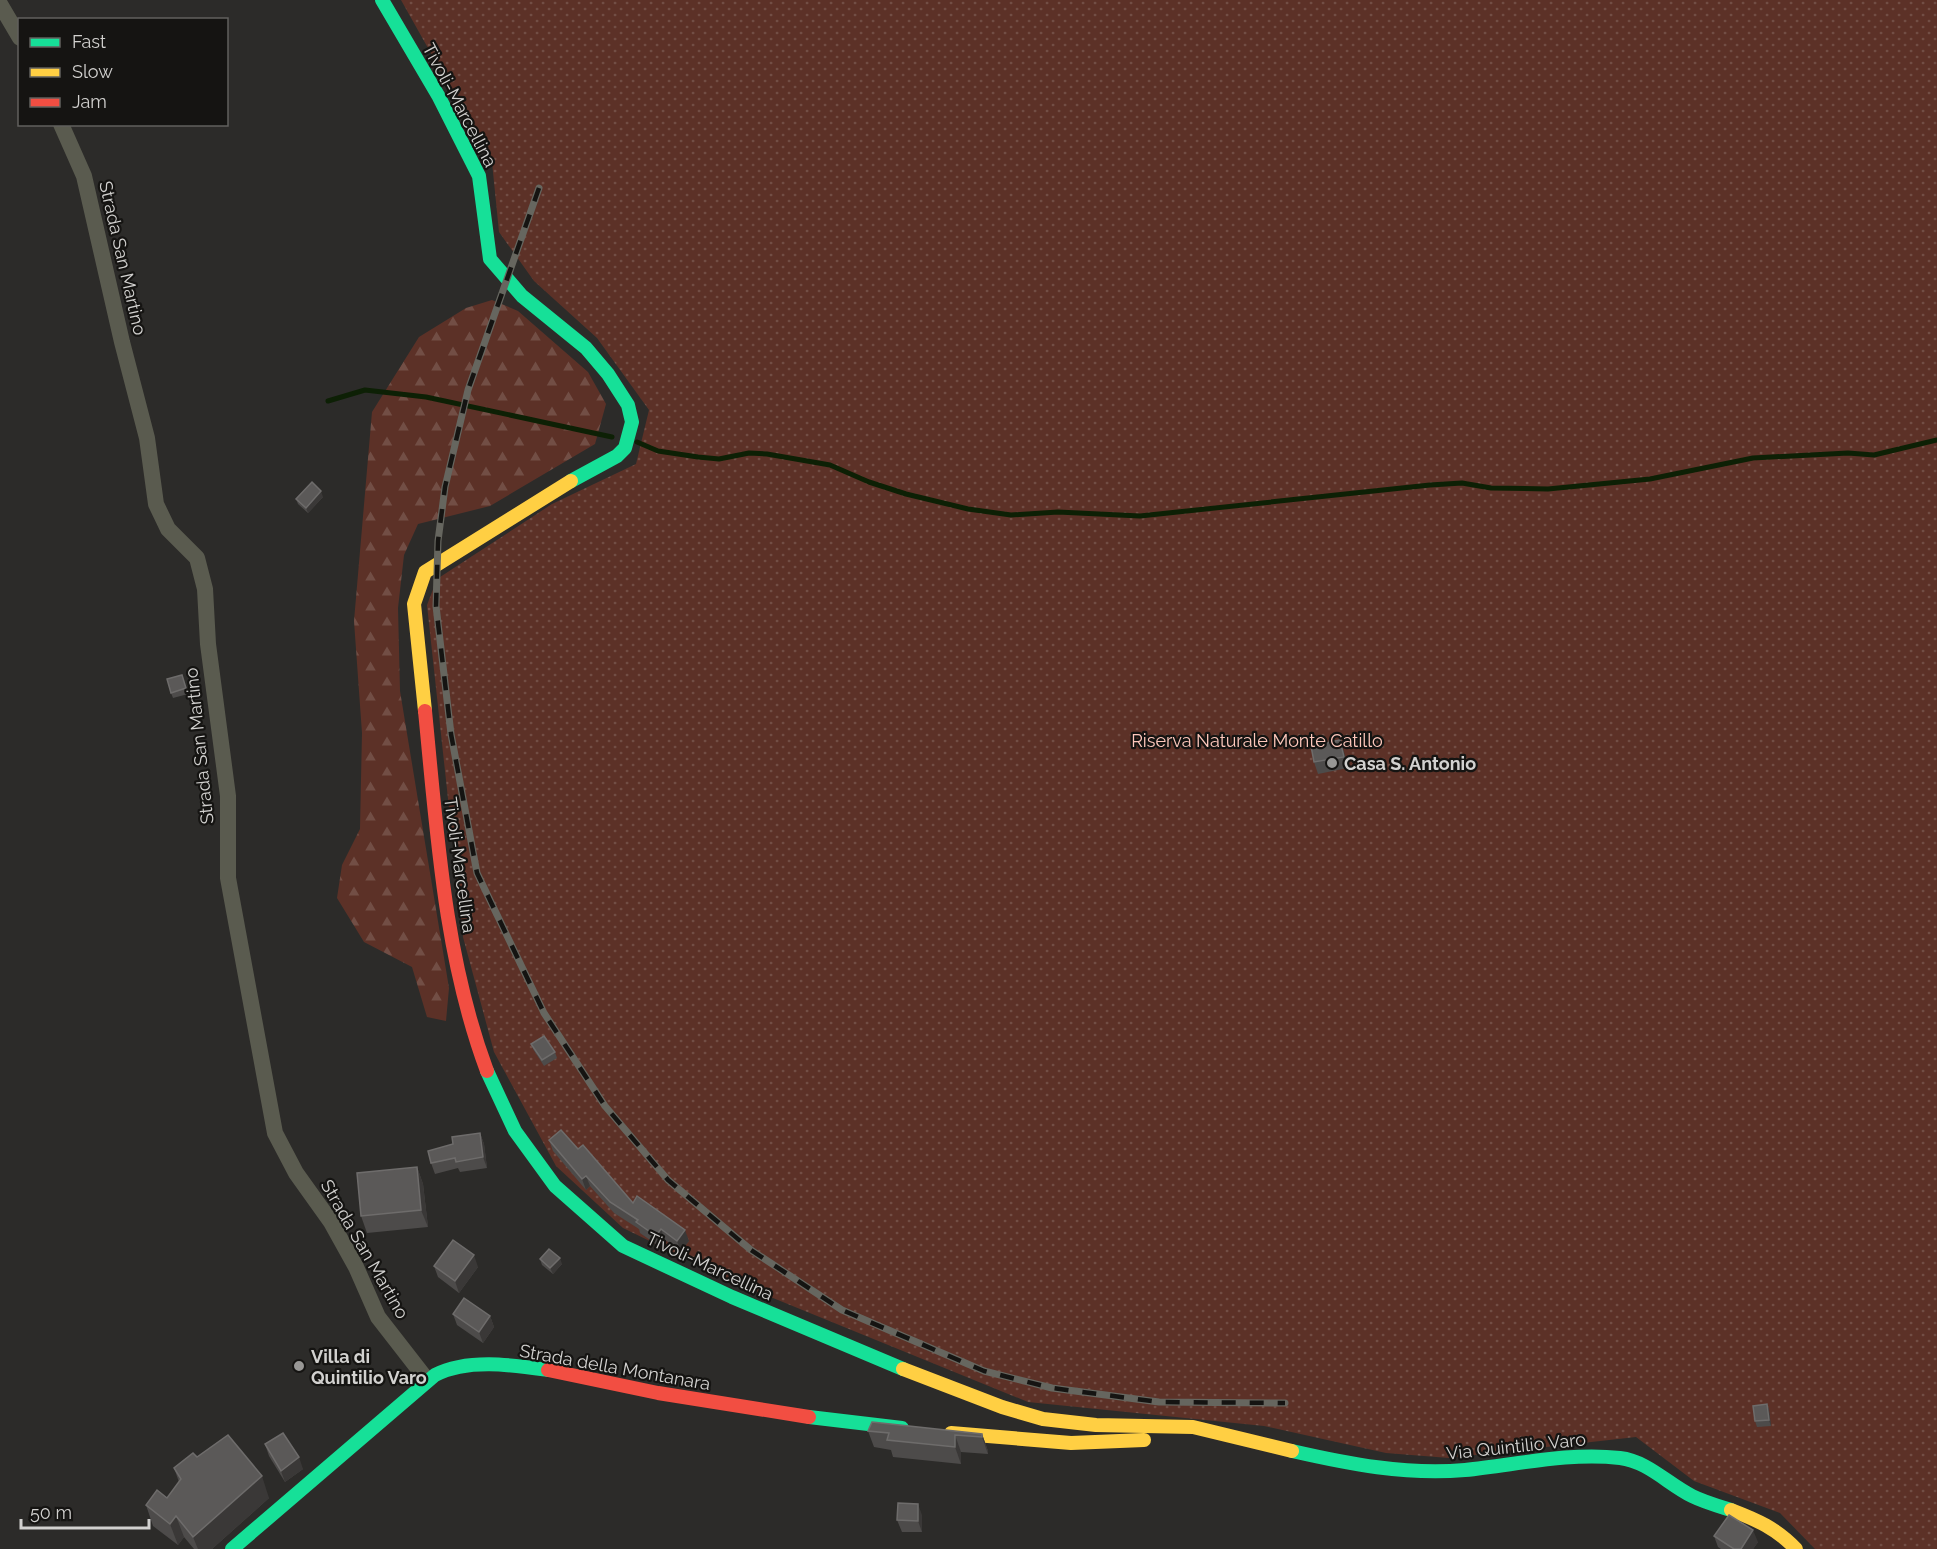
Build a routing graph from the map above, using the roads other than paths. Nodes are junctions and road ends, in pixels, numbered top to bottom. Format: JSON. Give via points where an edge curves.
{"nodes":[{"id":1,"x":382,"y":0,"type":"edge"},
{"id":2,"x":0,"y":4,"type":"edge"},
{"id":3,"x":18,"y":35,"type":"edge"},
{"id":4,"x":62,"y":126,"type":"edge"},
{"id":5,"x":427,"y":1380,"type":"junction"},
{"id":6,"x":912,"y":1429,"type":"edge"},
{"id":7,"x":1218,"y":1431,"type":"junction"},
{"id":8,"x":936,"y":1432,"type":"edge"},
{"id":9,"x":232,"y":1549,"type":"edge"},
{"id":10,"x":1796,"y":1549,"type":"edge"}],
"edges":[{"from":1,"to":7,"type":"main road","name":"Tivoli-Marcellina","via":[[439,97],[479,176],[490,259],[522,297],[586,348],[628,405],[632,422],[625,448],[617,456],[540,498],[425,572],[414,604],[441,871],[455,956],[470,1025],[490,1079],[516,1131],[555,1186],[623,1246],[752,1306],[897,1367],[1043,1419]]},
{"from":2,"to":3,"type":"street"},
{"from":4,"to":5,"type":"street","name":"Strada San Martino","via":[[84,176],[147,438],[156,504],[168,529],[197,558],[205,589],[208,644],[228,796],[228,878],[275,1133],[296,1173],[331,1222],[378,1317]]},
{"from":5,"to":6,"type":"main road","name":"Strada della Montanara","via":[[460,1366],[521,1367],[729,1405]]},
{"from":5,"to":9,"type":"main road","name":"Strada della Montanara"},
{"from":7,"to":8,"type":"main road","via":[[1094,1443]]},
{"from":7,"to":10,"type":"main road","name":"Via Quintilio Varo","via":[[1348,1464],[1401,1471],[1454,1471],[1578,1456],[1622,1458],[1647,1467],[1694,1497],[1763,1522],[1780,1532]]}]}
